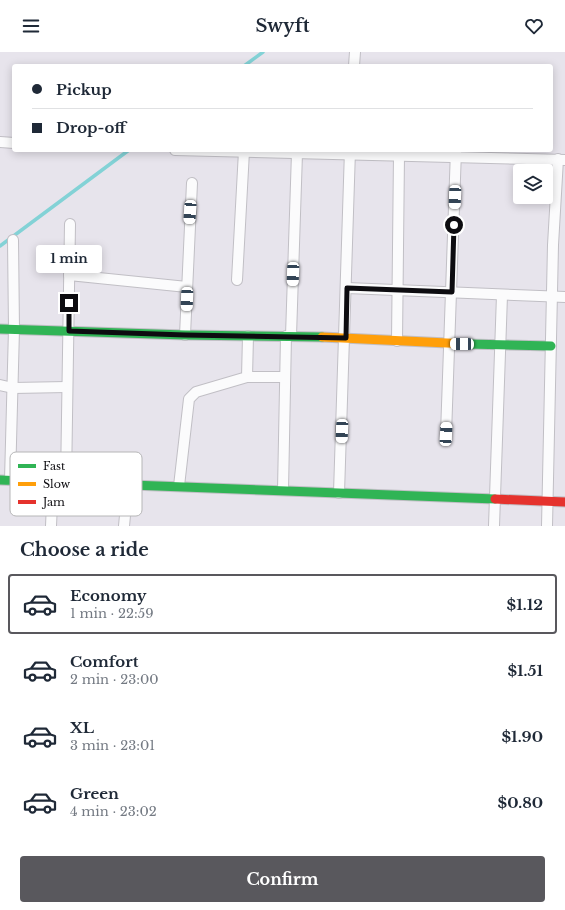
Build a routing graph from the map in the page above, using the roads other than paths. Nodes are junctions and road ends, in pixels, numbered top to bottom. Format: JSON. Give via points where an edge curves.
{"nodes":[{"id":1,"x":355,"y":52,"type":"edge"},
{"id":2,"x":354,"y":64,"type":"edge"},
{"id":3,"x":0,"y":142,"type":"edge"},
{"id":4,"x":12,"y":143,"type":"edge"},
{"id":5,"x":244,"y":152,"type":"edge"},
{"id":6,"x":270,"y":152,"type":"edge"},
{"id":7,"x":350,"y":152,"type":"edge"},
{"id":8,"x":297,"y":153,"type":"junction"},
{"id":9,"x":456,"y":153,"type":"edge"},
{"id":10,"x":399,"y":155,"type":"junction"},
{"id":11,"x":561,"y":159,"type":"edge"},
{"id":12,"x":192,"y":182,"type":"dead end"},
{"id":13,"x":70,"y":224,"type":"dead end"},
{"id":14,"x":13,"y":240,"type":"dead end"},
{"id":15,"x":69,"y":275,"type":"junction"},
{"id":16,"x":237,"y":280,"type":"dead end"},
{"id":17,"x":187,"y":287,"type":"junction"},
{"id":18,"x":347,"y":288,"type":"junction"},
{"id":19,"x":398,"y":290,"type":"junction"},
{"id":20,"x":452,"y":292,"type":"junction"},
{"id":21,"x":502,"y":294,"type":"junction"},
{"id":22,"x":552,"y":297,"type":"junction"},
{"id":23,"x":565,"y":297,"type":"edge"},
{"id":24,"x":0,"y":329,"type":"edge"},
{"id":25,"x":14,"y":329,"type":"junction"},
{"id":26,"x":69,"y":331,"type":"junction"},
{"id":27,"x":185,"y":335,"type":"junction"},
{"id":28,"x":248,"y":336,"type":"junction"},
{"id":29,"x":289,"y":336,"type":"junction"},
{"id":30,"x":346,"y":338,"type":"junction"},
{"id":31,"x":397,"y":341,"type":"junction"},
{"id":32,"x":450,"y":344,"type":"junction"},
{"id":33,"x":499,"y":345,"type":"junction"},
{"id":34,"x":551,"y":346,"type":"junction"},
{"id":35,"x":285,"y":376,"type":"junction"},
{"id":36,"x":247,"y":377,"type":"junction"},
{"id":37,"x":0,"y":385,"type":"edge"},
{"id":38,"x":67,"y":387,"type":"junction"},
{"id":39,"x":13,"y":388,"type":"junction"},
{"id":40,"x":446,"y":434,"type":"dead end"},
{"id":41,"x":66,"y":452,"type":"edge"},
{"id":42,"x":5,"y":480,"type":"edge"},
{"id":43,"x":142,"y":485,"type":"edge"},
{"id":44,"x":178,"y":486,"type":"junction"},
{"id":45,"x":283,"y":490,"type":"junction"},
{"id":46,"x":339,"y":493,"type":"junction"},
{"id":47,"x":495,"y":499,"type":"junction"},
{"id":48,"x":548,"y":502,"type":"junction"},
{"id":49,"x":565,"y":502,"type":"edge"},
{"id":50,"x":51,"y":516,"type":"edge"},
{"id":51,"x":125,"y":516,"type":"edge"},
{"id":52,"x":50,"y":526,"type":"edge"},
{"id":53,"x":124,"y":526,"type":"edge"},
{"id":54,"x":494,"y":526,"type":"edge"},
{"id":55,"x":547,"y":526,"type":"edge"}],
"edges":[{"from":1,"to":2,"type":"street"},
{"from":3,"to":4,"type":"street"},
{"from":5,"to":16,"type":"street"},
{"from":6,"to":8,"type":"street"},
{"from":7,"to":8,"type":"street"},
{"from":7,"to":10,"type":"street"},
{"from":7,"to":18,"type":"street"},
{"from":8,"to":29,"type":"street"},
{"from":9,"to":10,"type":"street"},
{"from":9,"to":11,"type":"street"},
{"from":9,"to":20,"type":"street"},
{"from":10,"to":19,"type":"street"},
{"from":11,"to":22,"type":"street"},
{"from":12,"to":17,"type":"street"},
{"from":13,"to":15,"type":"street"},
{"from":14,"to":25,"type":"street"},
{"from":15,"to":17,"type":"street"},
{"from":15,"to":26,"type":"street"},
{"from":17,"to":27,"type":"street"},
{"from":18,"to":19,"type":"street"},
{"from":18,"to":30,"type":"street"},
{"from":19,"to":20,"type":"street"},
{"from":19,"to":31,"type":"street"},
{"from":20,"to":21,"type":"street"},
{"from":20,"to":32,"type":"street"},
{"from":21,"to":22,"type":"street"},
{"from":21,"to":33,"type":"street"},
{"from":22,"to":23,"type":"street"},
{"from":22,"to":34,"type":"street"},
{"from":24,"to":25,"type":"street"},
{"from":25,"to":26,"type":"street"},
{"from":25,"to":39,"type":"street"},
{"from":26,"to":27,"type":"street"},
{"from":26,"to":38,"type":"street"},
{"from":27,"to":28,"type":"street"},
{"from":28,"to":29,"type":"street"},
{"from":28,"to":36,"type":"street"},
{"from":29,"to":30,"type":"street"},
{"from":29,"to":35,"type":"street"},
{"from":30,"to":31,"type":"street"},
{"from":30,"to":46,"type":"street"},
{"from":31,"to":32,"type":"street"},
{"from":32,"to":33,"type":"street"},
{"from":32,"to":40,"type":"street"},
{"from":33,"to":34,"type":"street"},
{"from":33,"to":47,"type":"street"},
{"from":34,"to":48,"type":"street"},
{"from":35,"to":36,"type":"street"},
{"from":35,"to":45,"type":"street"},
{"from":36,"to":44,"type":"street","via":[[192,395],[189,399]]},
{"from":37,"to":39,"type":"street"},
{"from":38,"to":39,"type":"street"},
{"from":38,"to":41,"type":"street"},
{"from":39,"to":42,"type":"street"},
{"from":43,"to":44,"type":"street"},
{"from":44,"to":45,"type":"street"},
{"from":45,"to":46,"type":"street"},
{"from":46,"to":47,"type":"street"},
{"from":47,"to":48,"type":"street"},
{"from":47,"to":54,"type":"street"},
{"from":48,"to":49,"type":"street"},
{"from":48,"to":55,"type":"street"},
{"from":50,"to":52,"type":"street"},
{"from":51,"to":53,"type":"street"}]}
